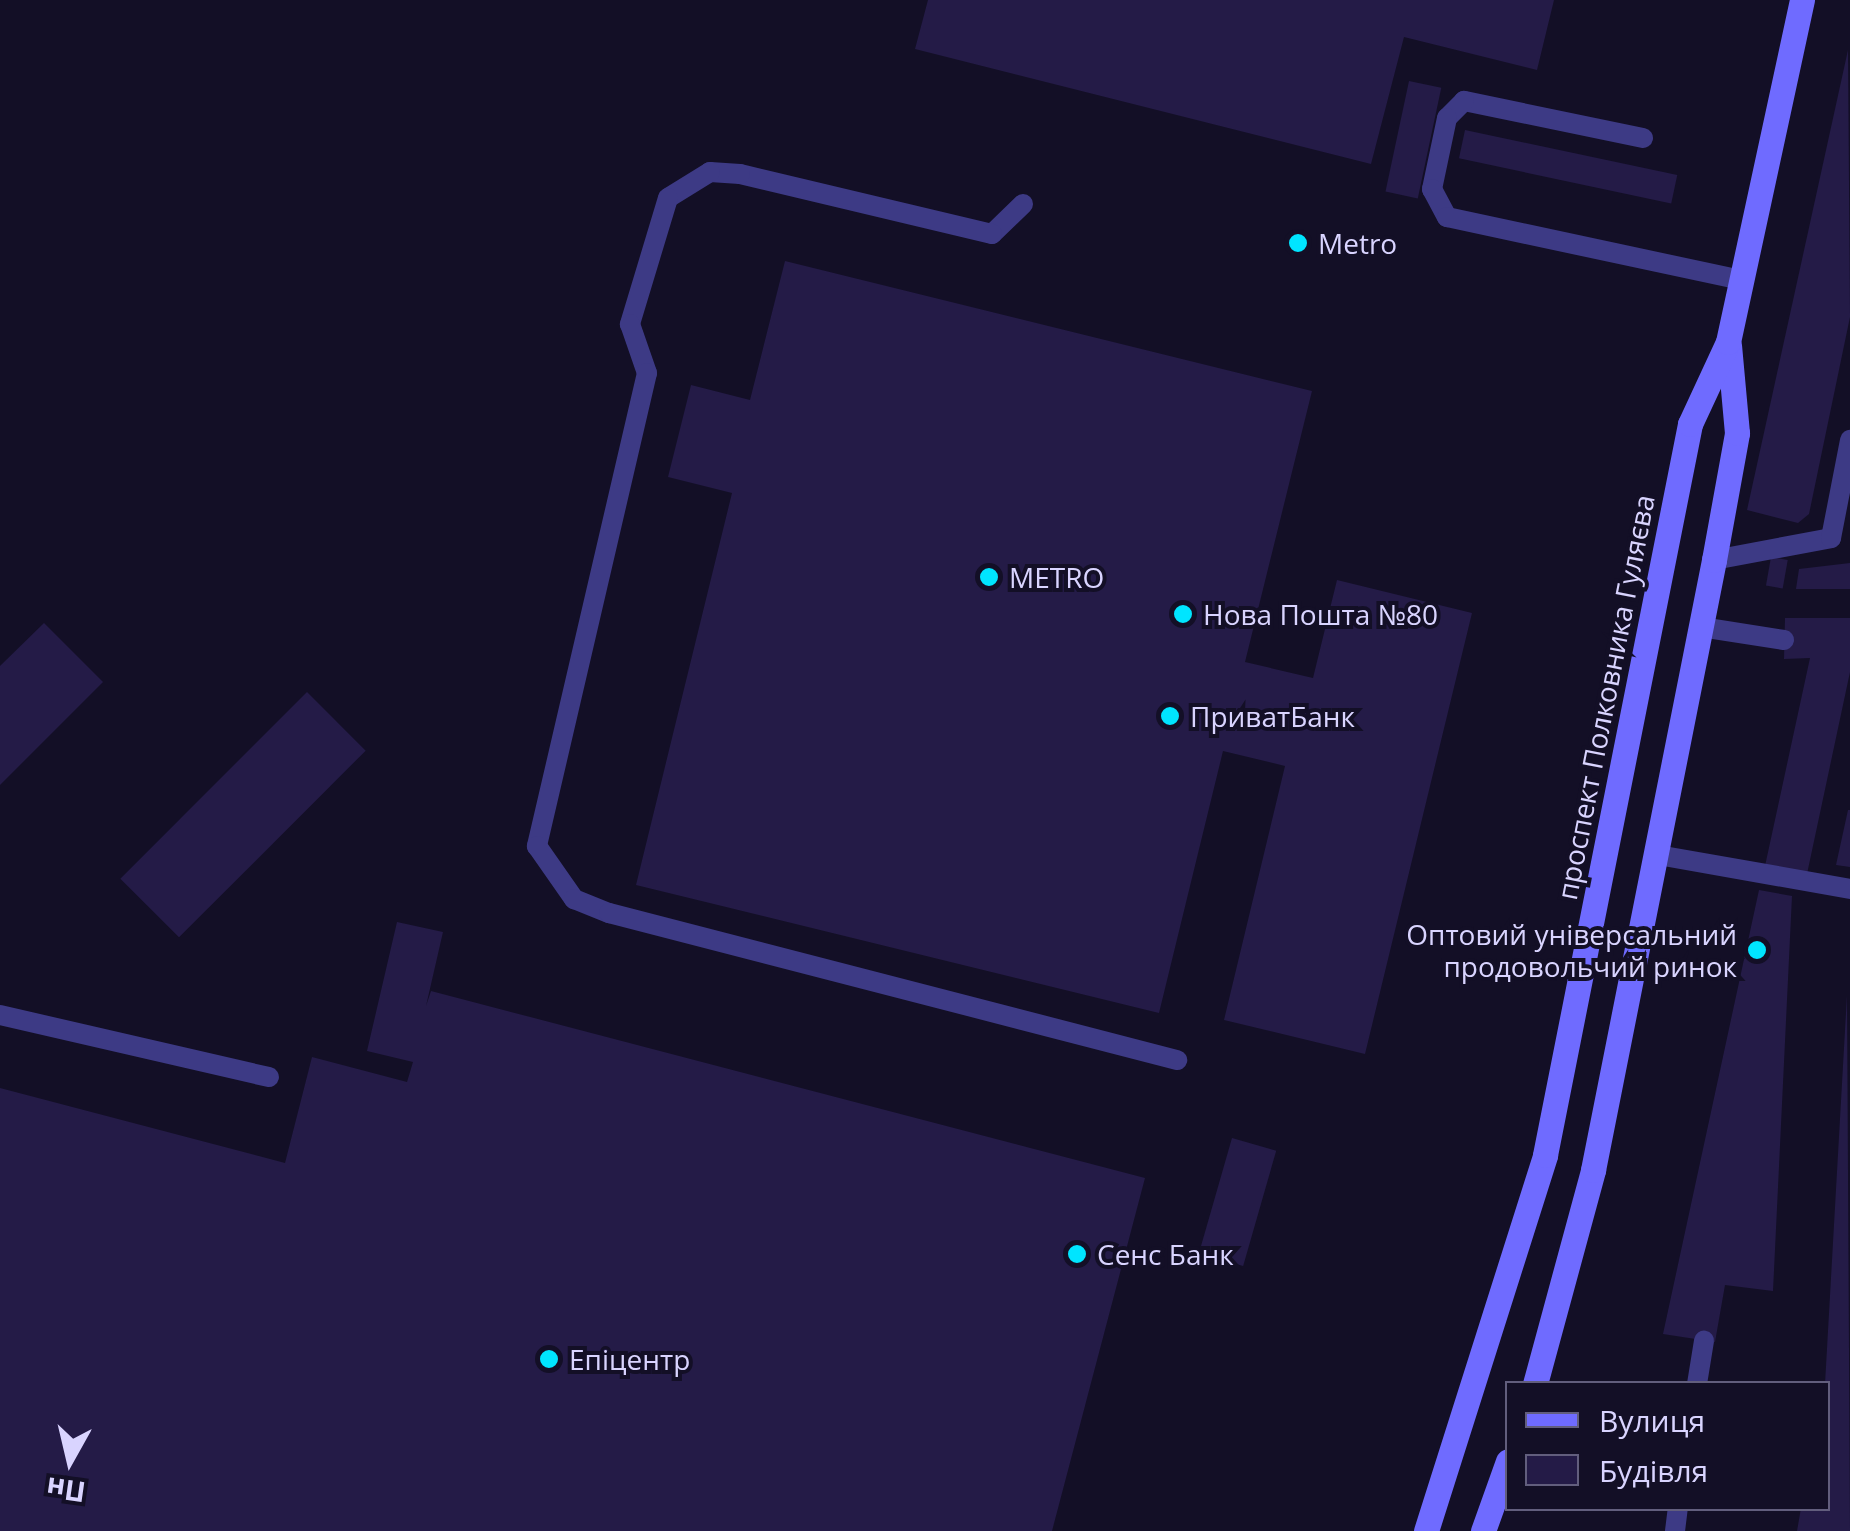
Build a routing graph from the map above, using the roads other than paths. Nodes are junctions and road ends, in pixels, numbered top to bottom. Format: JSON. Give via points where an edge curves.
{"nodes":[{"id":1,"x":1802,"y":0,"type":"edge"},
{"id":2,"x":1643,"y":138,"type":"dead end"},
{"id":3,"x":1023,"y":204,"type":"dead end"},
{"id":4,"x":1742,"y":280,"type":"junction"},
{"id":5,"x":1728,"y":342,"type":"junction"},
{"id":6,"x":1850,"y":440,"type":"edge"},
{"id":7,"x":1840,"y":536,"type":"edge"},
{"id":8,"x":1714,"y":560,"type":"junction"},
{"id":9,"x":1701,"y":627,"type":"junction"},
{"id":10,"x":1784,"y":640,"type":"dead end"},
{"id":11,"x":1658,"y":854,"type":"junction"},
{"id":12,"x":1850,"y":888,"type":"edge"},
{"id":13,"x":0,"y":1015,"type":"edge"},
{"id":14,"x":1177,"y":1060,"type":"dead end"},
{"id":15,"x":269,"y":1076,"type":"dead end"},
{"id":16,"x":1704,"y":1340,"type":"dead end"},
{"id":17,"x":1537,"y":1381,"type":"edge"},
{"id":18,"x":1697,"y":1381,"type":"edge"},
{"id":19,"x":1505,"y":1470,"type":"edge"},
{"id":20,"x":1426,"y":1531,"type":"edge"},
{"id":21,"x":1482,"y":1531,"type":"edge"}],
"edges":[{"from":1,"to":4,"type":"main road","name":"проспект Полковника Гуляєва"},
{"from":2,"to":4,"type":"lane","via":[[1464,101],[1447,118],[1432,189],[1447,217]]},
{"from":3,"to":14,"type":"lane","via":[[992,234],[740,174],[710,172],[668,198],[630,324],[647,374],[537,846],[574,899],[609,913]]},
{"from":4,"to":5,"type":"main road","name":"проспект Полковника Гуляєва"},
{"from":5,"to":8,"type":"main road","name":"проспект Полковника Гуляєва","via":[[1737,434]]},
{"from":5,"to":20,"type":"main road","name":"проспект Полковника Гуляєва","via":[[1690,424],[1544,1154]]},
{"from":6,"to":7,"type":"lane"},
{"from":7,"to":8,"type":"lane"},
{"from":8,"to":9,"type":"main road","name":"проспект Полковника Гуляєва"},
{"from":9,"to":10,"type":"lane"},
{"from":9,"to":11,"type":"main road","name":"проспект Полковника Гуляєва"},
{"from":11,"to":12,"type":"lane","via":[[1779,887]]},
{"from":11,"to":17,"type":"main road","name":"проспект Полковника Гуляєва","via":[[1593,1170]]},
{"from":13,"to":15,"type":"lane"},
{"from":16,"to":18,"type":"lane"},
{"from":19,"to":21,"type":"main road"}]}
